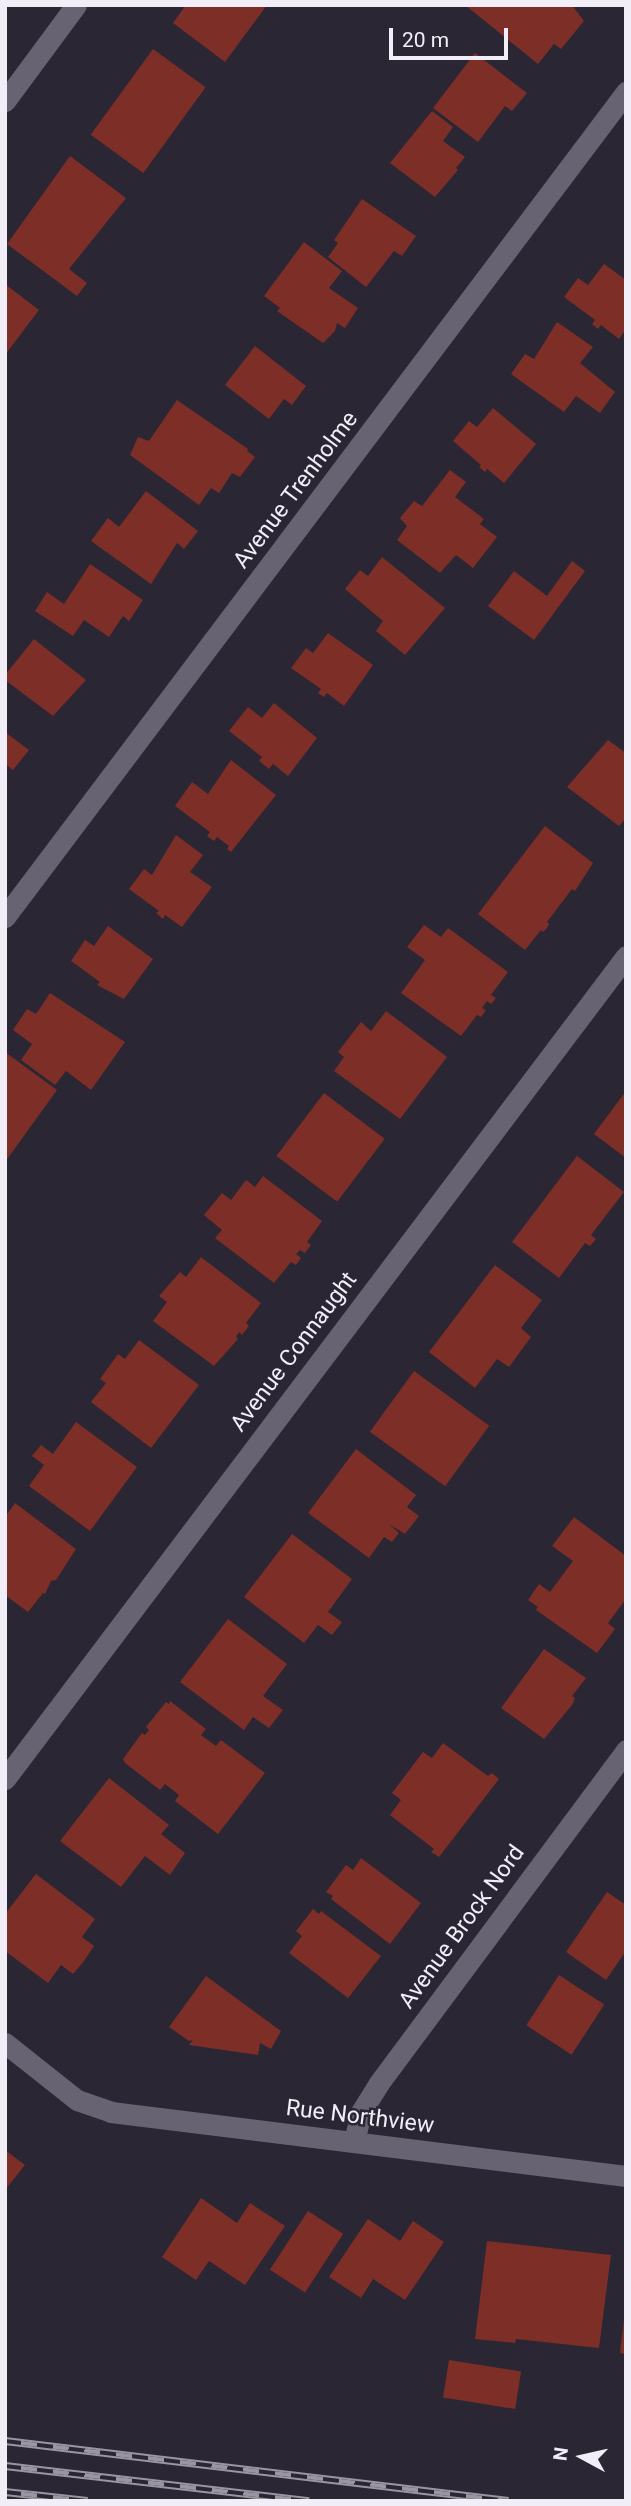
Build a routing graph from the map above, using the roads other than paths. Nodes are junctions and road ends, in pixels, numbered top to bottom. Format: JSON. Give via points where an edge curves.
{"nodes":[{"id":1,"x":76,"y":5,"type":"edge"},
{"id":2,"x":626,"y":92,"type":"edge"},
{"id":3,"x":5,"y":101,"type":"edge"},
{"id":4,"x":5,"y":918,"type":"edge"},
{"id":5,"x":626,"y":957,"type":"edge"},
{"id":6,"x":626,"y":1750,"type":"edge"},
{"id":7,"x":5,"y":1779,"type":"edge"},
{"id":8,"x":5,"y":2043,"type":"edge"},
{"id":9,"x":355,"y":2141,"type":"junction"},
{"id":10,"x":626,"y":2176,"type":"edge"}],
"edges":[{"from":1,"to":3,"type":"street"},
{"from":2,"to":4,"type":"street","name":"Avenue Trenholme"},
{"from":5,"to":7,"type":"street","name":"Avenue Connaught"},
{"from":6,"to":9,"type":"street","name":"Avenue Brock Nord","via":[[374,2091],[361,2112]]},
{"from":8,"to":9,"type":"street","name":"Rue Northview","via":[[89,2106],[157,2120]]},
{"from":9,"to":10,"type":"street","name":"Rue Northview"}]}
